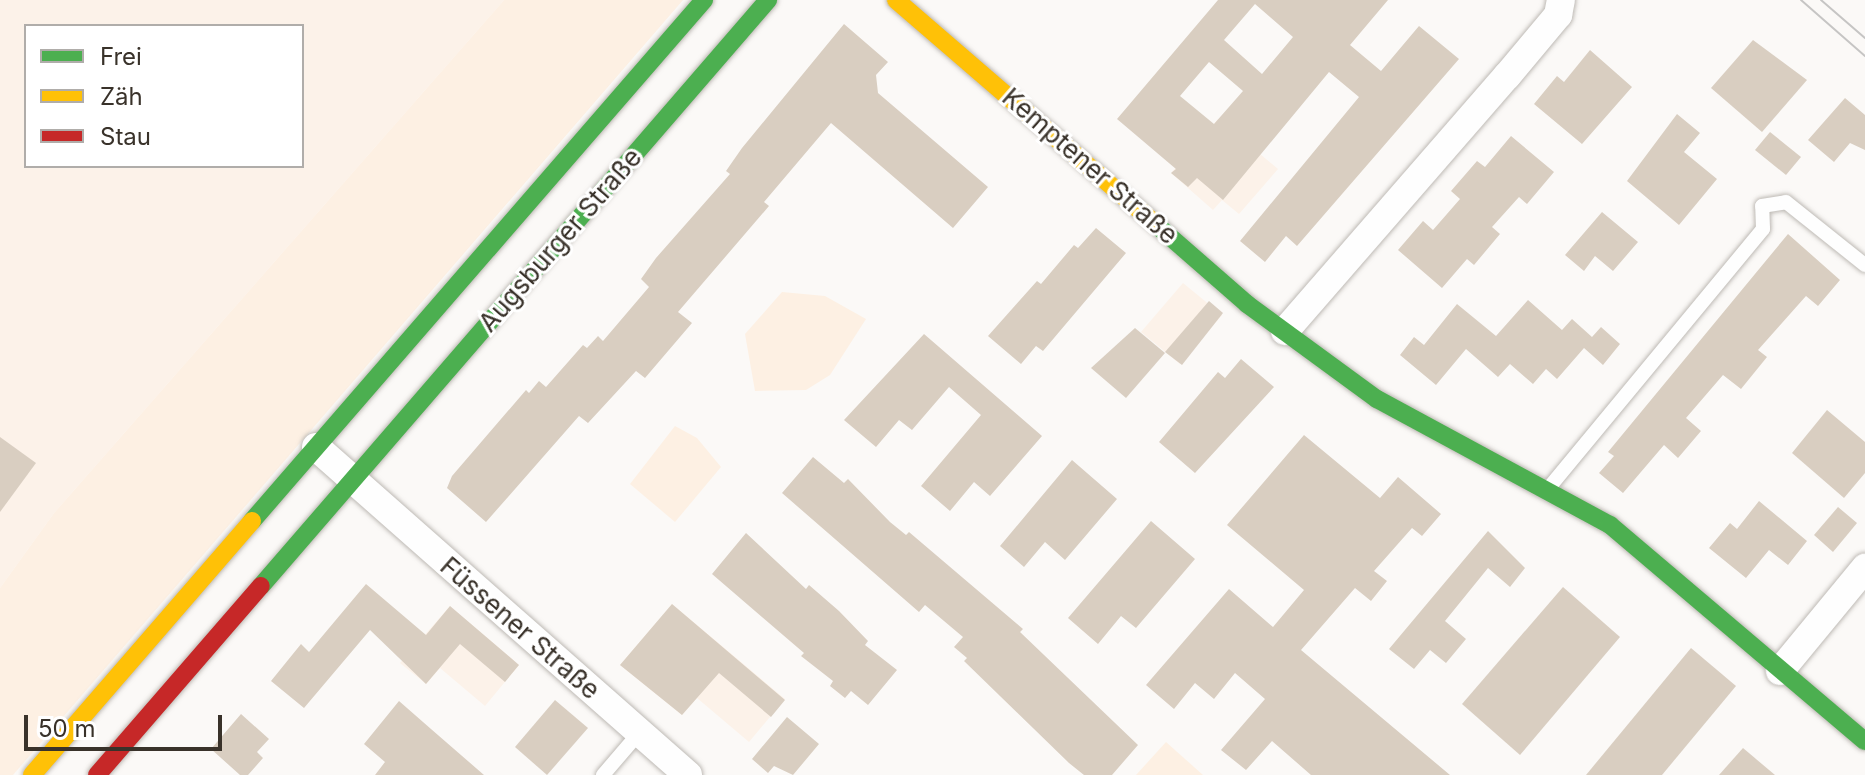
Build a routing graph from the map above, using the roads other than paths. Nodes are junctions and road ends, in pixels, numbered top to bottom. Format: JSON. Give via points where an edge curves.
{"nodes":[{"id":1,"x":704,"y":0,"type":"edge"},
{"id":2,"x":768,"y":0,"type":"edge"},
{"id":3,"x":896,"y":0,"type":"edge"},
{"id":4,"x":1561,"y":0,"type":"edge"},
{"id":5,"x":1865,"y":265,"type":"edge"},
{"id":6,"x":1285,"y":331,"type":"junction"},
{"id":7,"x":316,"y":447,"type":"junction"},
{"id":8,"x":353,"y":479,"type":"junction"},
{"id":9,"x":1549,"y":488,"type":"junction"},
{"id":10,"x":1865,"y":568,"type":"edge"},
{"id":11,"x":1780,"y":671,"type":"junction"},
{"id":12,"x":639,"y":733,"type":"junction"},
{"id":13,"x":1865,"y":741,"type":"edge"},
{"id":14,"x":32,"y":775,"type":"edge"},
{"id":15,"x":97,"y":775,"type":"edge"},
{"id":16,"x":603,"y":775,"type":"edge"},
{"id":17,"x":688,"y":775,"type":"edge"}],
"edges":[{"from":1,"to":7,"type":"street","name":"Augsburger Straße"},
{"from":2,"to":8,"type":"street","name":"Augsburger Straße"},
{"from":3,"to":6,"type":"street","name":"Kemptener Straße"},
{"from":4,"to":6,"type":"street","via":[[1558,15]]},
{"from":5,"to":9,"type":"lane","via":[[1786,202],[1762,206],[1763,229]]},
{"from":6,"to":9,"type":"street","name":"Kemptener Straße","via":[[1377,399]]},
{"from":7,"to":8,"type":"street"},
{"from":7,"to":14,"type":"street","name":"Augsburger Straße"},
{"from":8,"to":12,"type":"street","name":"Füssener Straße"},
{"from":8,"to":15,"type":"street","name":"Augsburger Straße"},
{"from":9,"to":11,"type":"street","name":"Kemptener Straße","via":[[1610,525]]},
{"from":10,"to":11,"type":"street"},
{"from":11,"to":13,"type":"street","name":"Kemptener Straße"},
{"from":12,"to":16,"type":"lane"},
{"from":12,"to":17,"type":"street","name":"Füssener Straße"}]}
